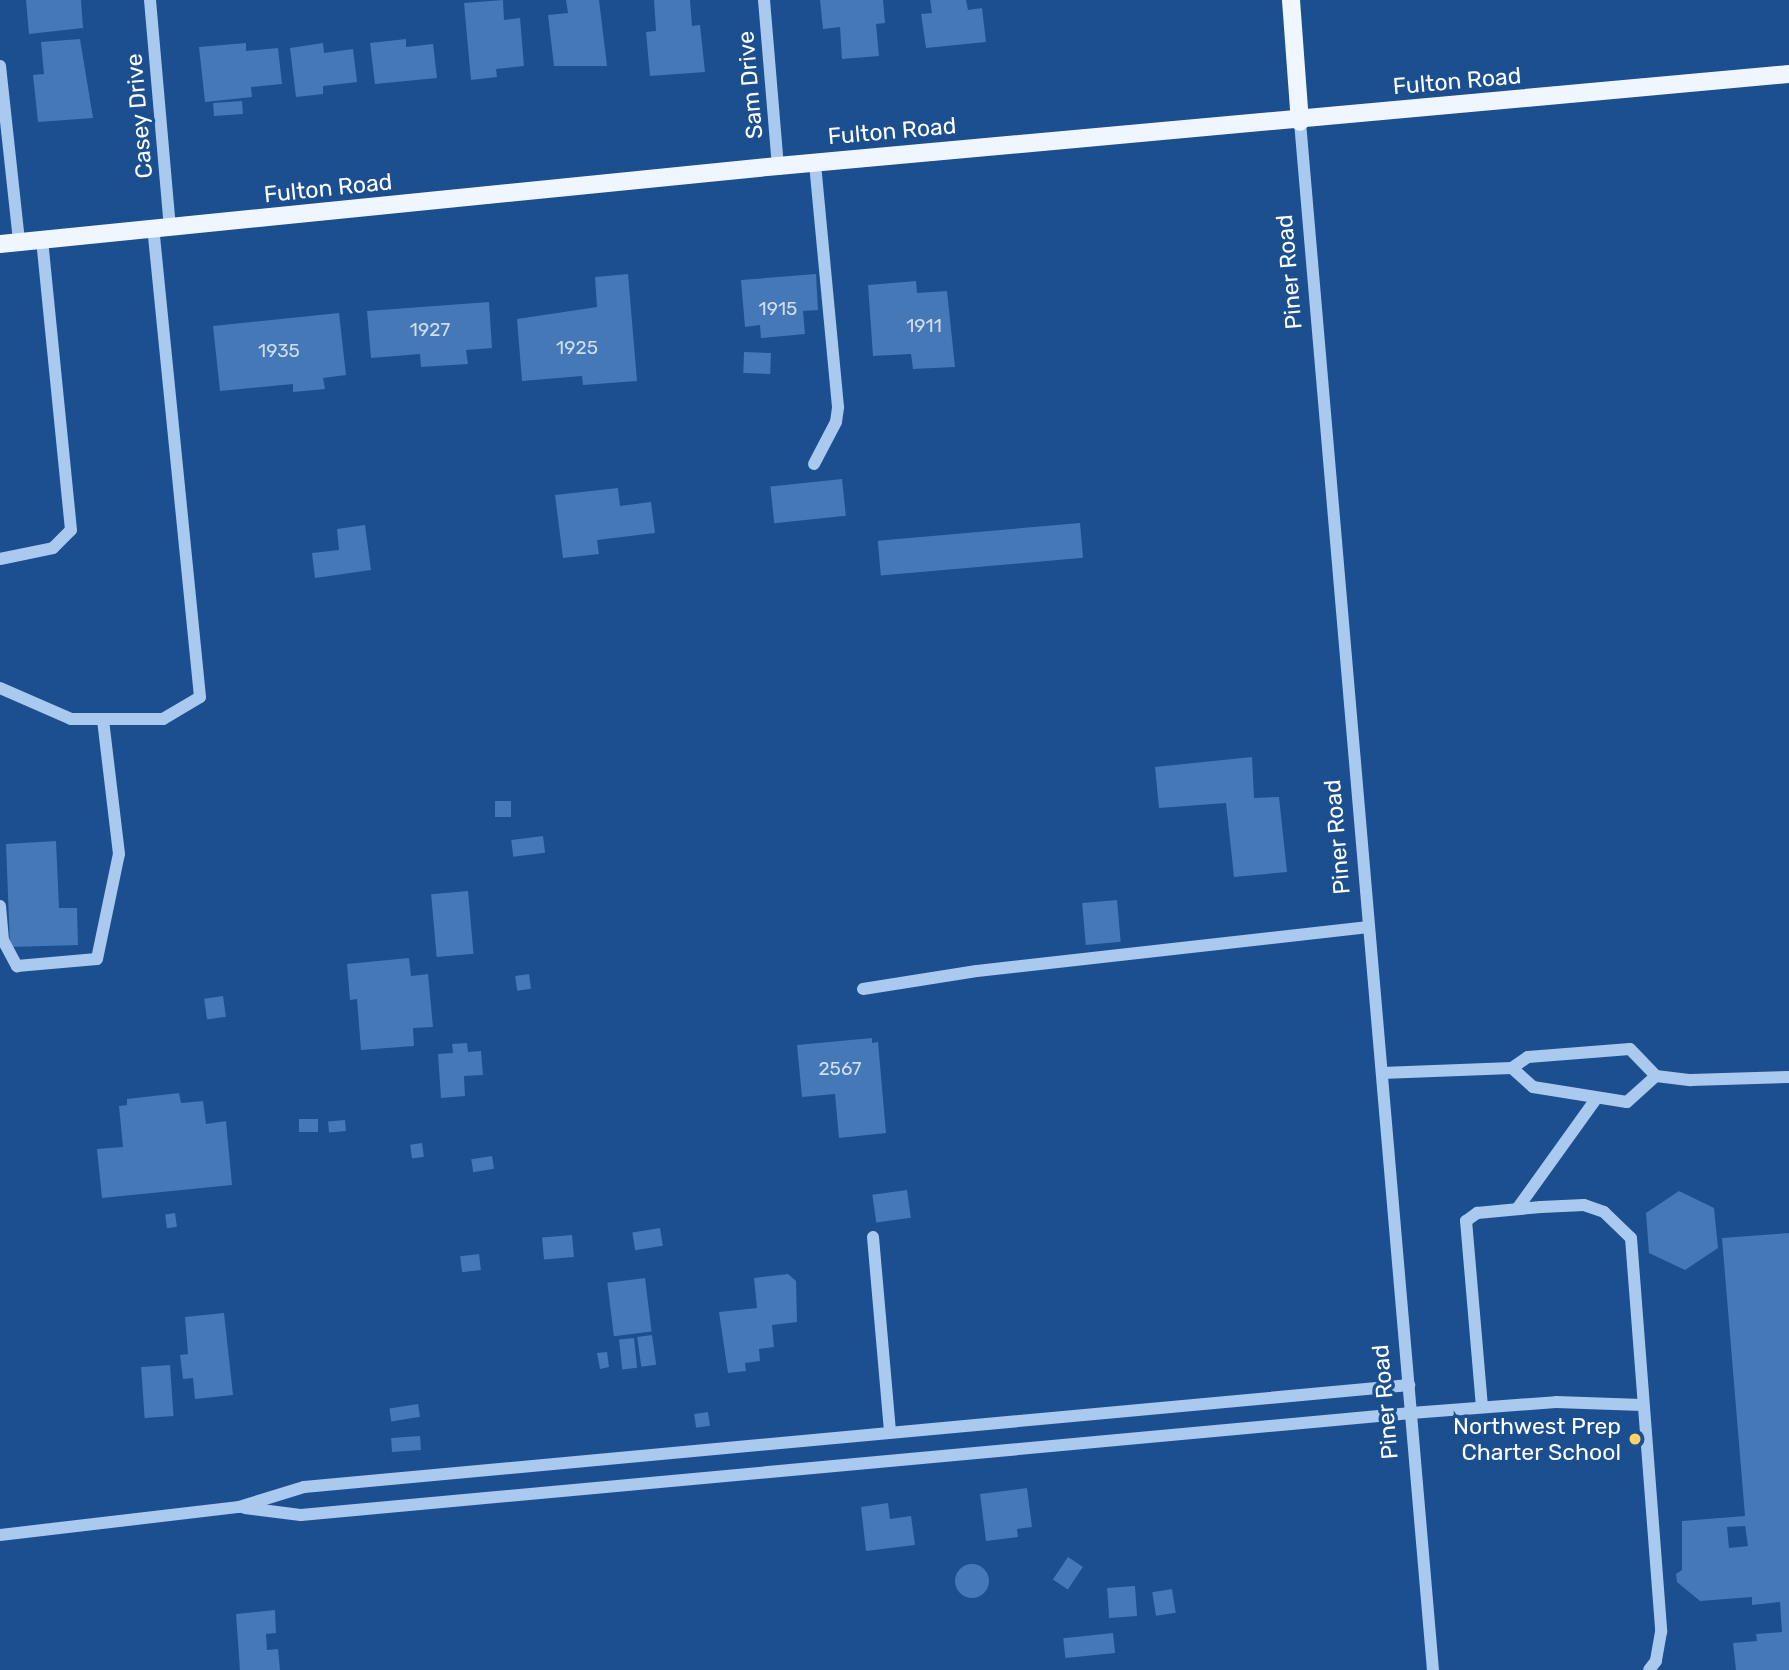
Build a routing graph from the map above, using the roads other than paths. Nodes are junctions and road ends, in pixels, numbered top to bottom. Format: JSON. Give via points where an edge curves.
{"nodes":[{"id":1,"x":150,"y":0,"type":"edge"},
{"id":2,"x":764,"y":0,"type":"edge"},
{"id":3,"x":1291,"y":0,"type":"edge"},
{"id":4,"x":0,"y":66,"type":"edge"},
{"id":5,"x":1789,"y":74,"type":"edge"},
{"id":6,"x":1300,"y":122,"type":"junction"},
{"id":7,"x":815,"y":162,"type":"junction"},
{"id":8,"x":778,"y":166,"type":"junction"},
{"id":9,"x":162,"y":229,"type":"junction"},
{"id":10,"x":42,"y":240,"type":"junction"},
{"id":11,"x":19,"y":242,"type":"junction"},
{"id":12,"x":0,"y":244,"type":"edge"},
{"id":13,"x":814,"y":464,"type":"dead end"},
{"id":14,"x":0,"y":559,"type":"edge"},
{"id":15,"x":0,"y":688,"type":"edge"},
{"id":16,"x":103,"y":719,"type":"junction"},
{"id":17,"x":0,"y":906,"type":"edge"},
{"id":18,"x":1369,"y":927,"type":"junction"},
{"id":19,"x":863,"y":989,"type":"dead end"},
{"id":20,"x":1512,"y":1068,"type":"junction"},
{"id":21,"x":1382,"y":1073,"type":"junction"},
{"id":22,"x":1656,"y":1076,"type":"junction"},
{"id":23,"x":1789,"y":1077,"type":"edge"},
{"id":24,"x":1596,"y":1099,"type":"junction"},
{"id":25,"x":1517,"y":1209,"type":"junction"},
{"id":26,"x":873,"y":1237,"type":"dead end"},
{"id":27,"x":1409,"y":1385,"type":"junction"},
{"id":28,"x":1642,"y":1405,"type":"junction"},
{"id":29,"x":1482,"y":1407,"type":"junction"},
{"id":30,"x":1411,"y":1413,"type":"junction"},
{"id":31,"x":890,"y":1430,"type":"junction"},
{"id":32,"x":239,"y":1507,"type":"junction"},
{"id":33,"x":0,"y":1535,"type":"edge"},
{"id":34,"x":1433,"y":1670,"type":"edge"},
{"id":35,"x":1649,"y":1670,"type":"edge"}],
"edges":[{"from":1,"to":9,"type":"street","name":"Casey Drive"},
{"from":2,"to":8,"type":"street","name":"Sam Drive"},
{"from":3,"to":6,"type":"main road","name":"Piner Road"},
{"from":4,"to":11,"type":"street"},
{"from":5,"to":6,"type":"main road","name":"Fulton Road"},
{"from":6,"to":7,"type":"main road","name":"Fulton Road"},
{"from":6,"to":18,"type":"street","name":"Piner Road"},
{"from":7,"to":8,"type":"main road","name":"Fulton Road"},
{"from":7,"to":13,"type":"street","via":[[838,407],[836,422]]},
{"from":8,"to":9,"type":"main road","name":"Fulton Road"},
{"from":9,"to":10,"type":"main road","name":"Fulton Road"},
{"from":9,"to":16,"type":"street","name":"Casey Drive","via":[[200,697],[163,719]]},
{"from":10,"to":11,"type":"main road","name":"Fulton Road"},
{"from":10,"to":14,"type":"street","via":[[71,530],[53,548]]},
{"from":11,"to":12,"type":"main road","name":"Fulton Road"},
{"from":15,"to":16,"type":"street","via":[[71,719]]},
{"from":16,"to":17,"type":"street","via":[[119,854],[97,960],[17,966],[3,940]]},
{"from":18,"to":19,"type":"street","via":[[977,971]]},
{"from":18,"to":21,"type":"street","name":"Piner Road"},
{"from":20,"to":21,"type":"street"},
{"from":20,"to":22,"type":"street","via":[[1528,1057],[1630,1049]]},
{"from":20,"to":24,"type":"street","via":[[1532,1087]]},
{"from":21,"to":27,"type":"street","name":"Piner Road"},
{"from":22,"to":23,"type":"street","via":[[1691,1080]]},
{"from":22,"to":24,"type":"street","via":[[1627,1102]]},
{"from":24,"to":25,"type":"street"},
{"from":25,"to":28,"type":"street","via":[[1584,1205],[1604,1212],[1631,1238]]},
{"from":25,"to":29,"type":"street","via":[[1477,1213],[1466,1221]]},
{"from":26,"to":31,"type":"street"},
{"from":27,"to":30,"type":"street","name":"Piner Road"},
{"from":27,"to":31,"type":"street"},
{"from":28,"to":29,"type":"street","via":[[1556,1402]]},
{"from":28,"to":35,"type":"street","via":[[1661,1632],[1656,1661]]},
{"from":29,"to":30,"type":"street"},
{"from":30,"to":32,"type":"street","via":[[301,1515]]},
{"from":30,"to":34,"type":"street","name":"Piner Road"},
{"from":31,"to":32,"type":"street","via":[[304,1487]]},
{"from":32,"to":33,"type":"street"}]}
